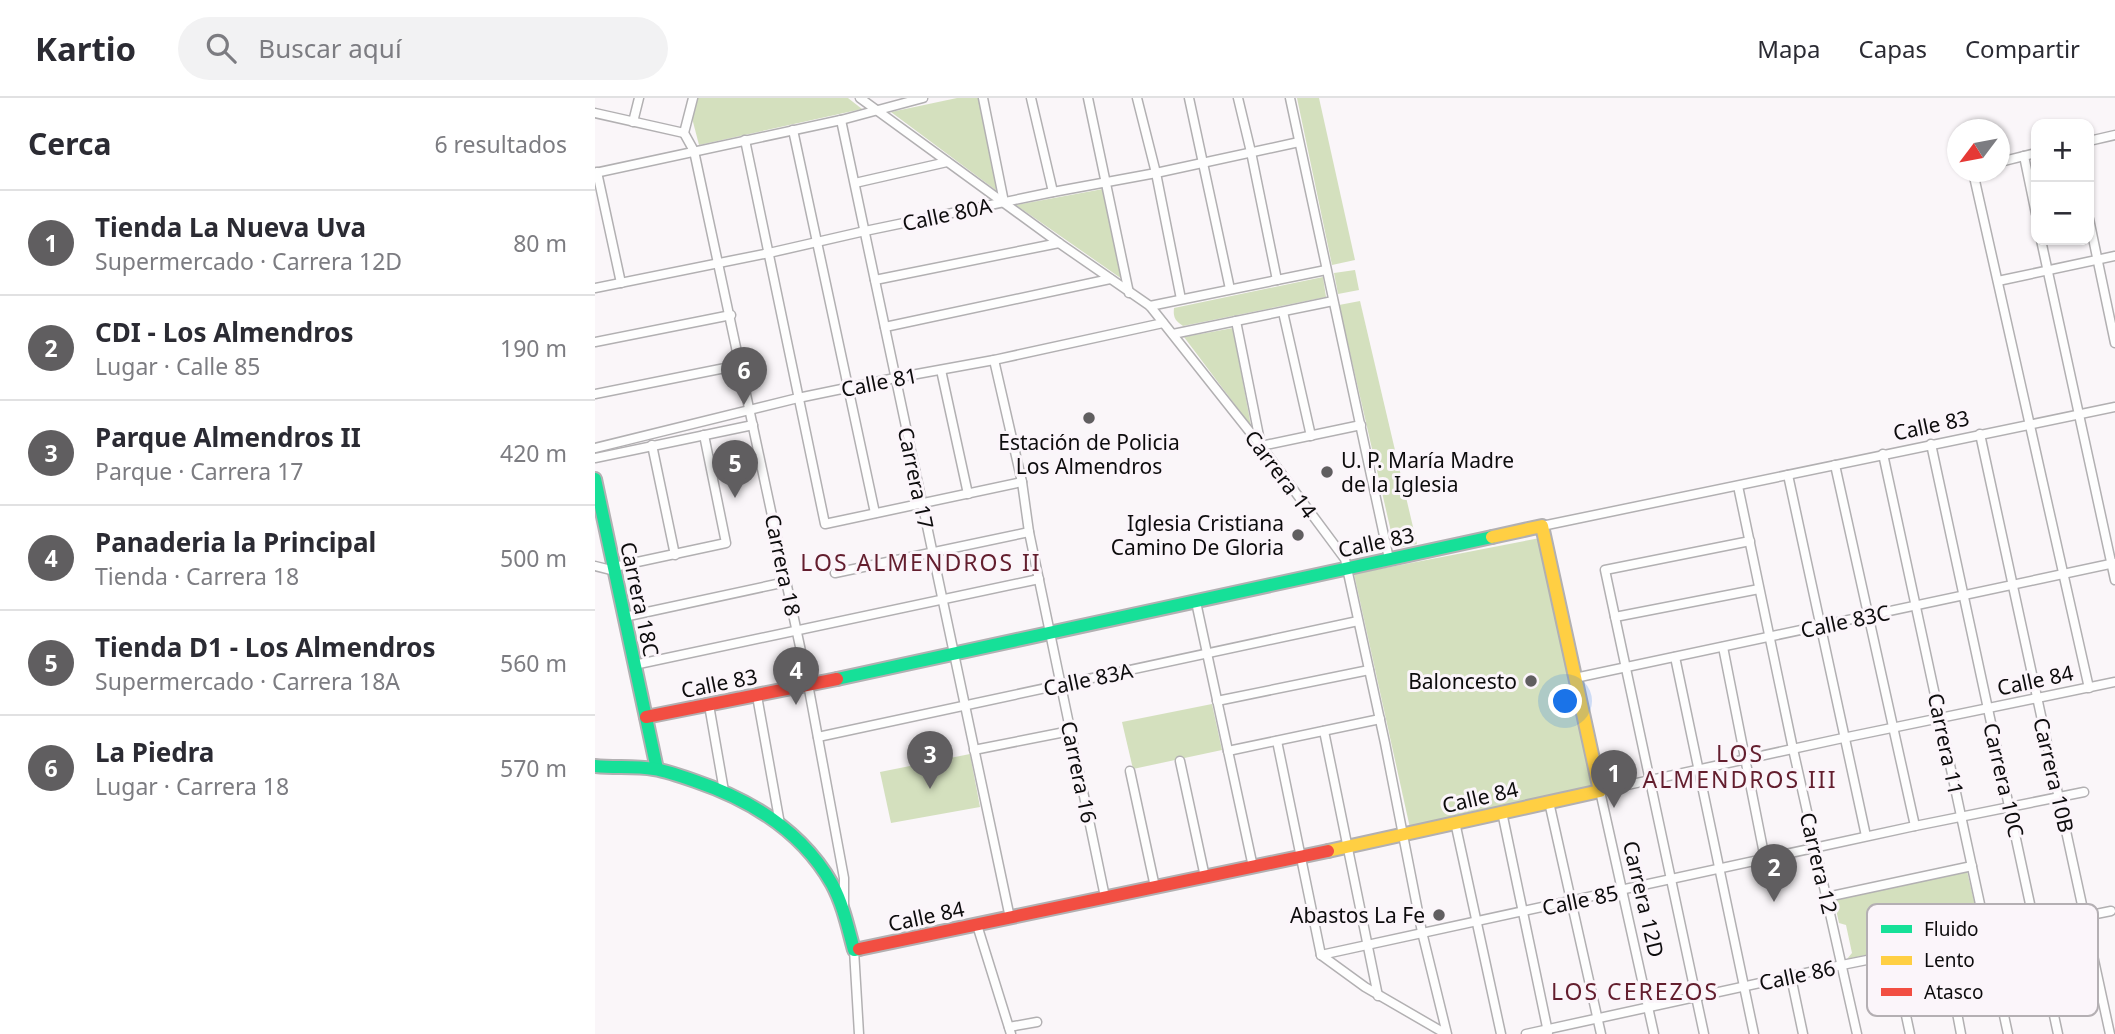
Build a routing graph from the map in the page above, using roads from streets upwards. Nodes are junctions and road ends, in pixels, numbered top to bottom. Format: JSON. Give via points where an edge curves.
{"nodes":[{"id":1,"x":639,"y":98,"type":"edge"},
{"id":2,"x":693,"y":98,"type":"edge"},
{"id":3,"x":860,"y":98,"type":"edge"},
{"id":4,"x":923,"y":98,"type":"edge"},
{"id":5,"x":983,"y":98,"type":"edge"},
{"id":6,"x":1031,"y":98,"type":"edge"},
{"id":7,"x":1088,"y":98,"type":"edge"},
{"id":8,"x":1137,"y":98,"type":"edge"},
{"id":9,"x":1189,"y":98,"type":"edge"},
{"id":10,"x":1238,"y":98,"type":"edge"},
{"id":11,"x":1290,"y":98,"type":"edge"},
{"id":12,"x":898,"y":101,"type":"edge"},
{"id":13,"x":877,"y":110,"type":"junction"},
{"id":14,"x":595,"y":113,"type":"edge"},
{"id":15,"x":841,"y":120,"type":"junction"},
{"id":16,"x":633,"y":122,"type":"junction"},
{"id":17,"x":793,"y":130,"type":"junction"},
{"id":18,"x":684,"y":134,"type":"junction"},
{"id":19,"x":2115,"y":135,"type":"edge"},
{"id":20,"x":745,"y":140,"type":"junction"},
{"id":21,"x":2094,"y":140,"type":"edge"},
{"id":22,"x":1299,"y":142,"type":"junction"},
{"id":23,"x":694,"y":151,"type":"junction"},
{"id":24,"x":1251,"y":152,"type":"junction"},
{"id":25,"x":2031,"y":154,"type":"edge"},
{"id":26,"x":2024,"y":156,"type":"junction"},
{"id":27,"x":2010,"y":160,"type":"edge"},
{"id":28,"x":947,"y":162,"type":"junction"},
{"id":29,"x":1203,"y":163,"type":"junction"},
{"id":30,"x":596,"y":173,"type":"edge"},
{"id":31,"x":1156,"y":173,"type":"junction"},
{"id":32,"x":1106,"y":182,"type":"junction"},
{"id":33,"x":1975,"y":182,"type":"edge"},
{"id":34,"x":855,"y":183,"type":"junction"},
{"id":35,"x":2031,"y":190,"type":"edge"},
{"id":36,"x":1053,"y":192,"type":"junction"},
{"id":37,"x":1004,"y":202,"type":"junction"},
{"id":38,"x":865,"y":231,"type":"junction"},
{"id":39,"x":817,"y":242,"type":"junction"},
{"id":40,"x":2094,"y":242,"type":"edge"},
{"id":41,"x":1059,"y":243,"type":"junction"},
{"id":42,"x":2042,"y":245,"type":"edge"},
{"id":43,"x":769,"y":253,"type":"junction"},
{"id":44,"x":2115,"y":256,"type":"edge"},
{"id":45,"x":2098,"y":260,"type":"junction"},
{"id":46,"x":720,"y":264,"type":"junction"},
{"id":47,"x":1326,"y":270,"type":"junction"},
{"id":48,"x":2047,"y":270,"type":"junction"},
{"id":49,"x":1109,"y":279,"type":"junction"},
{"id":50,"x":875,"y":280,"type":"junction"},
{"id":51,"x":1277,"y":280,"type":"junction"},
{"id":52,"x":1998,"y":281,"type":"junction"},
{"id":53,"x":621,"y":283,"type":"junction"},
{"id":54,"x":595,"y":288,"type":"edge"},
{"id":55,"x":1230,"y":289,"type":"junction"},
{"id":56,"x":1129,"y":293,"type":"junction"},
{"id":57,"x":1181,"y":299,"type":"junction"},
{"id":58,"x":1333,"y":301,"type":"junction"},
{"id":59,"x":1150,"y":306,"type":"junction"},
{"id":60,"x":1283,"y":312,"type":"junction"},
{"id":61,"x":731,"y":315,"type":"junction"},
{"id":62,"x":1236,"y":321,"type":"junction"},
{"id":63,"x":1164,"y":323,"type":"junction"},
{"id":64,"x":884,"y":327,"type":"junction"},
{"id":65,"x":1173,"y":334,"type":"junction"},
{"id":66,"x":595,"y":342,"type":"edge"},
{"id":67,"x":2115,"y":343,"type":"edge"},
{"id":68,"x":994,"y":360,"type":"junction"},
{"id":69,"x":740,"y":365,"type":"junction"},
{"id":70,"x":941,"y":370,"type":"junction"},
{"id":71,"x":895,"y":378,"type":"junction"},
{"id":72,"x":850,"y":388,"type":"junction"},
{"id":73,"x":595,"y":394,"type":"edge"},
{"id":74,"x":798,"y":398,"type":"junction"},
{"id":75,"x":2115,"y":407,"type":"edge"},
{"id":76,"x":750,"y":410,"type":"junction"},
{"id":77,"x":2080,"y":414,"type":"junction"},
{"id":78,"x":753,"y":425,"type":"junction"},
{"id":79,"x":1361,"y":425,"type":"junction"},
{"id":80,"x":2031,"y":425,"type":"junction"},
{"id":81,"x":1980,"y":434,"type":"junction"},
{"id":82,"x":704,"y":435,"type":"junction"},
{"id":83,"x":1311,"y":436,"type":"junction"},
{"id":84,"x":1931,"y":444,"type":"junction"},
{"id":85,"x":652,"y":445,"type":"junction"},
{"id":86,"x":1261,"y":446,"type":"junction"},
{"id":87,"x":595,"y":447,"type":"edge"},
{"id":88,"x":1883,"y":454,"type":"junction"},
{"id":89,"x":595,"y":458,"type":"edge"},
{"id":90,"x":1835,"y":465,"type":"junction"},
{"id":91,"x":1788,"y":475,"type":"junction"},
{"id":92,"x":595,"y":479,"type":"edge"},
{"id":93,"x":1022,"y":482,"type":"junction"},
{"id":94,"x":1738,"y":485,"type":"junction"},
{"id":95,"x":968,"y":494,"type":"junction"},
{"id":96,"x":922,"y":504,"type":"junction"},
{"id":97,"x":876,"y":513,"type":"junction"},
{"id":98,"x":599,"y":520,"type":"edge"},
{"id":99,"x":1542,"y":526,"type":"junction"},
{"id":100,"x":1029,"y":532,"type":"junction"},
{"id":101,"x":1750,"y":541,"type":"junction"},
{"id":102,"x":932,"y":553,"type":"junction"},
{"id":103,"x":675,"y":555,"type":"junction"},
{"id":104,"x":1389,"y":559,"type":"junction"},
{"id":105,"x":2113,"y":564,"type":"edge"},
{"id":106,"x":595,"y":566,"type":"edge"},
{"id":107,"x":1347,"y":568,"type":"junction"},
{"id":108,"x":614,"y":569,"type":"junction"},
{"id":109,"x":835,"y":573,"type":"dead end"},
{"id":110,"x":2064,"y":575,"type":"junction"},
{"id":111,"x":1039,"y":579,"type":"junction"},
{"id":112,"x":2115,"y":580,"type":"edge"},
{"id":113,"x":786,"y":582,"type":"junction"},
{"id":114,"x":2012,"y":586,"type":"junction"},
{"id":115,"x":1759,"y":589,"type":"junction"},
{"id":116,"x":1964,"y":596,"type":"junction"},
{"id":117,"x":942,"y":601,"type":"junction"},
{"id":118,"x":1196,"y":602,"type":"junction"},
{"id":119,"x":1916,"y":606,"type":"junction"},
{"id":120,"x":624,"y":617,"type":"junction"},
{"id":121,"x":1615,"y":617,"type":"junction"},
{"id":122,"x":1867,"y":617,"type":"junction"},
{"id":123,"x":1359,"y":621,"type":"junction"},
{"id":124,"x":1820,"y":626,"type":"junction"},
{"id":125,"x":797,"y":631,"type":"junction"},
{"id":126,"x":1050,"y":633,"type":"junction"},
{"id":127,"x":1770,"y":637,"type":"junction"},
{"id":128,"x":1723,"y":647,"type":"junction"},
{"id":129,"x":953,"y":654,"type":"junction"},
{"id":130,"x":1207,"y":654,"type":"junction"},
{"id":131,"x":1675,"y":657,"type":"junction"},
{"id":132,"x":634,"y":664,"type":"junction"},
{"id":133,"x":1625,"y":668,"type":"junction"},
{"id":134,"x":1369,"y":670,"type":"junction"},
{"id":135,"x":1576,"y":678,"type":"junction"},
{"id":136,"x":2115,"y":682,"type":"edge"},
{"id":137,"x":808,"y":684,"type":"junction"},
{"id":138,"x":1061,"y":685,"type":"junction"},
{"id":139,"x":2089,"y":688,"type":"junction"},
{"id":140,"x":757,"y":696,"type":"junction"},
{"id":141,"x":2036,"y":700,"type":"junction"},
{"id":142,"x":1217,"y":701,"type":"junction"},
{"id":143,"x":709,"y":705,"type":"junction"},
{"id":144,"x":964,"y":706,"type":"junction"},
{"id":145,"x":1988,"y":709,"type":"junction"},
{"id":146,"x":646,"y":717,"type":"junction"},
{"id":147,"x":1380,"y":719,"type":"junction"},
{"id":148,"x":1940,"y":719,"type":"junction"},
{"id":149,"x":1892,"y":728,"type":"junction"},
{"id":150,"x":1070,"y":731,"type":"junction"},
{"id":151,"x":1324,"y":731,"type":"junction"},
{"id":152,"x":818,"y":737,"type":"junction"},
{"id":153,"x":1843,"y":738,"type":"junction"},
{"id":154,"x":1277,"y":741,"type":"junction"},
{"id":155,"x":1793,"y":749,"type":"junction"},
{"id":156,"x":974,"y":750,"type":"junction"},
{"id":157,"x":1228,"y":751,"type":"junction"},
{"id":158,"x":1745,"y":759,"type":"junction"},
{"id":159,"x":1181,"y":761,"type":"dead end"},
{"id":160,"x":595,"y":766,"type":"edge"},
{"id":161,"x":657,"y":769,"type":"junction"},
{"id":162,"x":1700,"y":769,"type":"junction"},
{"id":163,"x":1130,"y":771,"type":"dead end"},
{"id":164,"x":1649,"y":781,"type":"junction"},
{"id":165,"x":724,"y":791,"type":"junction"},
{"id":166,"x":1600,"y":791,"type":"junction"},
{"id":167,"x":2084,"y":792,"type":"dead end"},
{"id":168,"x":2060,"y":797,"type":"junction"},
{"id":169,"x":1549,"y":802,"type":"junction"},
{"id":170,"x":2010,"y":807,"type":"junction"},
{"id":171,"x":1502,"y":812,"type":"junction"},
{"id":172,"x":1962,"y":816,"type":"junction"},
{"id":173,"x":1455,"y":822,"type":"junction"},
{"id":174,"x":781,"y":824,"type":"junction"},
{"id":175,"x":1915,"y":826,"type":"junction"},
{"id":176,"x":1404,"y":835,"type":"junction"},
{"id":177,"x":1867,"y":836,"type":"junction"},
{"id":178,"x":1348,"y":845,"type":"junction"},
{"id":179,"x":1816,"y":848,"type":"junction"},
{"id":180,"x":1302,"y":856,"type":"junction"},
{"id":181,"x":1765,"y":859,"type":"junction"},
{"id":182,"x":1972,"y":866,"type":"junction"},
{"id":183,"x":1254,"y":867,"type":"junction"},
{"id":184,"x":1720,"y":869,"type":"junction"},
{"id":185,"x":1205,"y":877,"type":"junction"},
{"id":186,"x":1670,"y":880,"type":"junction"},
{"id":187,"x":1155,"y":887,"type":"junction"},
{"id":188,"x":1622,"y":891,"type":"junction"},
{"id":189,"x":1105,"y":897,"type":"junction"},
{"id":190,"x":1827,"y":897,"type":"junction"},
{"id":191,"x":1571,"y":902,"type":"junction"},
{"id":192,"x":1980,"y":904,"type":"edge"},
{"id":193,"x":2032,"y":904,"type":"edge"},
{"id":194,"x":2082,"y":904,"type":"edge"},
{"id":195,"x":2111,"y":911,"type":"dead end"},
{"id":196,"x":1522,"y":912,"type":"junction"},
{"id":197,"x":844,"y":914,"type":"junction"},
{"id":198,"x":2098,"y":914,"type":"edge"},
{"id":199,"x":1010,"y":918,"type":"junction"},
{"id":200,"x":1476,"y":921,"type":"junction"},
{"id":201,"x":978,"y":925,"type":"junction"},
{"id":202,"x":1422,"y":933,"type":"junction"},
{"id":203,"x":1369,"y":944,"type":"junction"},
{"id":204,"x":854,"y":950,"type":"junction"},
{"id":205,"x":1321,"y":955,"type":"junction"},
{"id":206,"x":1867,"y":961,"type":"edge"},
{"id":207,"x":1842,"y":965,"type":"junction"},
{"id":208,"x":1791,"y":977,"type":"junction"},
{"id":209,"x":2098,"y":977,"type":"edge"},
{"id":210,"x":1743,"y":987,"type":"junction"},
{"id":211,"x":1378,"y":996,"type":"junction"},
{"id":212,"x":1696,"y":997,"type":"junction"},
{"id":213,"x":1649,"y":1006,"type":"junction"},
{"id":214,"x":1906,"y":1016,"type":"edge"},
{"id":215,"x":1958,"y":1016,"type":"edge"},
{"id":216,"x":2004,"y":1016,"type":"edge"},
{"id":217,"x":2055,"y":1016,"type":"edge"},
{"id":218,"x":1598,"y":1017,"type":"junction"},
{"id":219,"x":1037,"y":1023,"type":"dead end"},
{"id":220,"x":1010,"y":1031,"type":"edge"},
{"id":221,"x":1548,"y":1032,"type":"edge"},
{"id":222,"x":859,"y":1034,"type":"edge"},
{"id":223,"x":1446,"y":1034,"type":"edge"},
{"id":224,"x":1501,"y":1034,"type":"edge"},
{"id":225,"x":1525,"y":1034,"type":"edge"},
{"id":226,"x":1601,"y":1034,"type":"edge"},
{"id":227,"x":1654,"y":1034,"type":"edge"},
{"id":228,"x":1704,"y":1034,"type":"edge"},
{"id":229,"x":1754,"y":1034,"type":"edge"},
{"id":230,"x":1803,"y":1034,"type":"edge"},
{"id":231,"x":1857,"y":1034,"type":"edge"},
{"id":232,"x":1910,"y":1034,"type":"edge"},
{"id":233,"x":1961,"y":1034,"type":"edge"},
{"id":234,"x":2008,"y":1034,"type":"edge"},
{"id":235,"x":2059,"y":1034,"type":"edge"},
{"id":236,"x":2110,"y":1034,"type":"edge"}],
"edges":[{"from":1,"to":16,"type":"street"},
{"from":2,"to":18,"type":"street"},
{"from":3,"to":13,"type":"street","name":"Carrera 14"},
{"from":4,"to":12,"type":"street"},
{"from":5,"to":37,"type":"street"},
{"from":6,"to":36,"type":"street"},
{"from":7,"to":32,"type":"street"},
{"from":8,"to":31,"type":"street"},
{"from":9,"to":29,"type":"street"},
{"from":10,"to":24,"type":"street"},
{"from":11,"to":22,"type":"street"},
{"from":12,"to":13,"type":"street"},
{"from":13,"to":15,"type":"street"},
{"from":13,"to":28,"type":"street","name":"Carrera 14"},
{"from":14,"to":16,"type":"street"},
{"from":15,"to":17,"type":"street"},
{"from":15,"to":34,"type":"street","name":"Carrera 17"},
{"from":16,"to":18,"type":"street"},
{"from":17,"to":20,"type":"street"},
{"from":17,"to":39,"type":"street"},
{"from":18,"to":23,"type":"street","name":"Carrera 18"},
{"from":19,"to":21,"type":"street"},
{"from":20,"to":23,"type":"street"},
{"from":20,"to":43,"type":"street"},
{"from":22,"to":24,"type":"street","name":"Calle 80A"},
{"from":22,"to":47,"type":"street"},
{"from":23,"to":30,"type":"street"},
{"from":23,"to":46,"type":"street","name":"Carrera 18"},
{"from":24,"to":29,"type":"street","name":"Calle 80A"},
{"from":24,"to":51,"type":"street"},
{"from":25,"to":26,"type":"street"},
{"from":26,"to":27,"type":"street"},
{"from":26,"to":35,"type":"street"},
{"from":28,"to":34,"type":"street"},
{"from":28,"to":37,"type":"street","name":"Carrera 14"},
{"from":29,"to":31,"type":"street","name":"Calle 80A"},
{"from":29,"to":55,"type":"street"},
{"from":30,"to":53,"type":"street"},
{"from":31,"to":32,"type":"street","name":"Calle 80A"},
{"from":31,"to":57,"type":"street"},
{"from":32,"to":36,"type":"street","name":"Calle 80A"},
{"from":32,"to":56,"type":"street"},
{"from":33,"to":52,"type":"street"},
{"from":34,"to":38,"type":"street","name":"Carrera 17"},
{"from":36,"to":37,"type":"street","name":"Calle 80A"},
{"from":37,"to":38,"type":"street","name":"Calle 80A"},
{"from":37,"to":41,"type":"street","name":"Carrera 14"},
{"from":38,"to":39,"type":"street","name":"Calle 80A"},
{"from":38,"to":50,"type":"street","name":"Carrera 17"},
{"from":39,"to":43,"type":"street","name":"Calle 80A"},
{"from":39,"to":72,"type":"street"},
{"from":40,"to":45,"type":"street"},
{"from":41,"to":49,"type":"street","name":"Carrera 14"},
{"from":41,"to":50,"type":"street"},
{"from":42,"to":48,"type":"street"},
{"from":43,"to":46,"type":"street","name":"Calle 80A"},
{"from":43,"to":74,"type":"street"},
{"from":44,"to":45,"type":"street"},
{"from":45,"to":48,"type":"street"},
{"from":45,"to":67,"type":"street"},
{"from":46,"to":53,"type":"street","name":"Calle 80A"},
{"from":46,"to":61,"type":"street","name":"Carrera 18"},
{"from":47,"to":51,"type":"street"},
{"from":47,"to":58,"type":"street"},
{"from":48,"to":52,"type":"street"},
{"from":48,"to":77,"type":"street"},
{"from":49,"to":56,"type":"street","name":"Carrera 14"},
{"from":49,"to":64,"type":"street"},
{"from":50,"to":64,"type":"street","name":"Carrera 17"},
{"from":51,"to":55,"type":"street"},
{"from":52,"to":80,"type":"street"},
{"from":53,"to":54,"type":"street","name":"Calle 80A"},
{"from":55,"to":57,"type":"street"},
{"from":56,"to":59,"type":"street","name":"Carrera 14"},
{"from":57,"to":59,"type":"street"},
{"from":58,"to":60,"type":"street"},
{"from":58,"to":79,"type":"street"},
{"from":59,"to":63,"type":"street","name":"Carrera 14"},
{"from":60,"to":62,"type":"street"},
{"from":60,"to":83,"type":"street"},
{"from":61,"to":66,"type":"street"},
{"from":61,"to":69,"type":"street","name":"Carrera 18"},
{"from":62,"to":65,"type":"street"},
{"from":62,"to":86,"type":"street"},
{"from":63,"to":65,"type":"street","name":"Carrera 14"},
{"from":63,"to":68,"type":"street","name":"Calle 81"},
{"from":64,"to":71,"type":"street","name":"Carrera 17"},
{"from":65,"to":86,"type":"street","name":"Carrera 14"},
{"from":68,"to":70,"type":"street","name":"Calle 81"},
{"from":68,"to":93,"type":"street","name":"Carrera 16"},
{"from":69,"to":73,"type":"street"},
{"from":69,"to":76,"type":"street","name":"Carrera 18"},
{"from":70,"to":71,"type":"street","name":"Calle 81"},
{"from":70,"to":95,"type":"street"},
{"from":71,"to":72,"type":"street","name":"Calle 81"},
{"from":71,"to":96,"type":"street","name":"Carrera 17"},
{"from":72,"to":74,"type":"street","name":"Calle 81"},
{"from":72,"to":97,"type":"street"},
{"from":74,"to":76,"type":"street","name":"Calle 81"},
{"from":74,"to":97,"type":"street","via":[[825,524]]},
{"from":75,"to":77,"type":"street","name":"Calle 83"},
{"from":76,"to":78,"type":"street","name":"Carrera 18"},
{"from":76,"to":87,"type":"street","name":"Calle 81"},
{"from":77,"to":80,"type":"street","name":"Calle 83"},
{"from":77,"to":105,"type":"street"},
{"from":78,"to":82,"type":"street"},
{"from":78,"to":113,"type":"street","name":"Carrera 18"},
{"from":79,"to":83,"type":"street"},
{"from":79,"to":104,"type":"street"},
{"from":80,"to":81,"type":"street","name":"Calle 83"},
{"from":80,"to":110,"type":"street"},
{"from":81,"to":84,"type":"street","name":"Calle 83"},
{"from":81,"to":114,"type":"street","name":"Carrera 10B"},
{"from":82,"to":85,"type":"street"},
{"from":82,"to":103,"type":"street","via":[[726,543]]},
{"from":83,"to":86,"type":"street"},
{"from":84,"to":88,"type":"street","name":"Calle 83"},
{"from":84,"to":116,"type":"street","name":"Carrera 10C"},
{"from":85,"to":89,"type":"street"},
{"from":85,"to":103,"type":"street"},
{"from":86,"to":107,"type":"street","name":"Carrera 14","via":[[1345,559]]},
{"from":88,"to":90,"type":"street","name":"Calle 83"},
{"from":88,"to":119,"type":"street","name":"Carrera 11"},
{"from":90,"to":91,"type":"street","name":"Calle 83"},
{"from":90,"to":122,"type":"street"},
{"from":91,"to":94,"type":"street","name":"Calle 83"},
{"from":91,"to":124,"type":"street"},
{"from":92,"to":98,"type":"street","name":"Carrera 18C"},
{"from":93,"to":95,"type":"street"},
{"from":93,"to":100,"type":"street","name":"Carrera 16"},
{"from":94,"to":99,"type":"street","name":"Calle 83"},
{"from":94,"to":101,"type":"street","name":"Carrera 12"},
{"from":95,"to":96,"type":"street"},
{"from":96,"to":97,"type":"street"},
{"from":96,"to":102,"type":"street","name":"Carrera 17"},
{"from":98,"to":108,"type":"street","name":"Carrera 18C"},
{"from":99,"to":104,"type":"street","name":"Calle 83"},
{"from":99,"to":135,"type":"street","name":"Carrera 12D"},
{"from":100,"to":102,"type":"street"},
{"from":100,"to":111,"type":"street","name":"Carrera 16"},
{"from":101,"to":115,"type":"street","name":"Carrera 12"},
{"from":101,"to":121,"type":"street","via":[[1605,570]]},
{"from":102,"to":109,"type":"street"},
{"from":102,"to":117,"type":"street","name":"Carrera 17"},
{"from":103,"to":108,"type":"street"},
{"from":104,"to":107,"type":"street","name":"Calle 83"},
{"from":105,"to":110,"type":"street","name":"Calle 83C"},
{"from":105,"to":112,"type":"street"},
{"from":106,"to":108,"type":"street"},
{"from":107,"to":118,"type":"street","name":"Calle 83"},
{"from":107,"to":123,"type":"street","name":"Carrera 14"},
{"from":108,"to":120,"type":"street","name":"Carrera 18C"},
{"from":110,"to":114,"type":"street","name":"Calle 83C"},
{"from":110,"to":139,"type":"street"},
{"from":111,"to":117,"type":"street"},
{"from":111,"to":126,"type":"street","name":"Carrera 16"},
{"from":113,"to":120,"type":"street"},
{"from":113,"to":125,"type":"street","name":"Carrera 18"},
{"from":114,"to":116,"type":"street","name":"Calle 83C"},
{"from":114,"to":141,"type":"street","name":"Carrera 10B"},
{"from":115,"to":121,"type":"street"},
{"from":115,"to":127,"type":"street","name":"Carrera 12"},
{"from":116,"to":119,"type":"street","name":"Calle 83C"},
{"from":116,"to":145,"type":"street","name":"Carrera 10C"},
{"from":117,"to":125,"type":"street"},
{"from":117,"to":129,"type":"street","name":"Carrera 17"},
{"from":118,"to":126,"type":"street","name":"Calle 83"},
{"from":118,"to":130,"type":"street"},
{"from":119,"to":122,"type":"street","name":"Calle 83C"},
{"from":119,"to":148,"type":"street","name":"Carrera 11"},
{"from":120,"to":132,"type":"street","name":"Carrera 18C"},
{"from":121,"to":133,"type":"street"},
{"from":122,"to":124,"type":"street","name":"Calle 83C"},
{"from":122,"to":149,"type":"street"},
{"from":123,"to":130,"type":"street","name":"Calle 83A"},
{"from":123,"to":134,"type":"street","name":"Carrera 14"},
{"from":124,"to":127,"type":"street","name":"Calle 83C"},
{"from":124,"to":153,"type":"street"},
{"from":125,"to":132,"type":"street"},
{"from":125,"to":137,"type":"street","name":"Carrera 18"},
{"from":126,"to":129,"type":"street","name":"Calle 83"},
{"from":126,"to":138,"type":"street","name":"Carrera 16"},
{"from":127,"to":128,"type":"street","name":"Calle 83C"},
{"from":127,"to":155,"type":"street","name":"Carrera 12"},
{"from":128,"to":131,"type":"street","name":"Calle 83C"},
{"from":128,"to":158,"type":"street"},
{"from":129,"to":137,"type":"street","name":"Calle 83"},
{"from":129,"to":144,"type":"street","name":"Carrera 17"},
{"from":130,"to":138,"type":"street","name":"Calle 83A"},
{"from":130,"to":142,"type":"street"},
{"from":131,"to":133,"type":"street","name":"Calle 83C"},
{"from":131,"to":162,"type":"street"},
{"from":132,"to":146,"type":"street","name":"Carrera 18C"},
{"from":133,"to":135,"type":"street","name":"Calle 83C"},
{"from":133,"to":164,"type":"street"},
{"from":134,"to":142,"type":"street"},
{"from":134,"to":147,"type":"street","name":"Carrera 14"},
{"from":135,"to":166,"type":"street","name":"Carrera 12D"},
{"from":136,"to":139,"type":"street","name":"Calle 84"},
{"from":137,"to":140,"type":"street","name":"Calle 83"},
{"from":137,"to":152,"type":"street","name":"Carrera 18"},
{"from":138,"to":144,"type":"street","name":"Calle 83A"},
{"from":138,"to":150,"type":"street","name":"Carrera 16"},
{"from":139,"to":141,"type":"street","name":"Calle 84"},
{"from":140,"to":143,"type":"street","name":"Calle 83"},
{"from":140,"to":174,"type":"street"},
{"from":141,"to":145,"type":"street","name":"Calle 84"},
{"from":141,"to":168,"type":"street","name":"Carrera 10B"},
{"from":142,"to":157,"type":"street"},
{"from":143,"to":146,"type":"street","name":"Calle 83"},
{"from":143,"to":165,"type":"street"},
{"from":144,"to":152,"type":"street","name":"Calle 83A"},
{"from":144,"to":156,"type":"street","name":"Carrera 17"},
{"from":145,"to":148,"type":"street","name":"Calle 84"},
{"from":145,"to":170,"type":"street","name":"Carrera 10C"},
{"from":146,"to":161,"type":"street","name":"Carrera 18C"},
{"from":147,"to":151,"type":"street"},
{"from":147,"to":176,"type":"street","name":"Carrera 14"},
{"from":148,"to":149,"type":"street","name":"Calle 84"},
{"from":148,"to":172,"type":"street","name":"Carrera 11"},
{"from":149,"to":153,"type":"street","name":"Calle 84"},
{"from":149,"to":175,"type":"street"},
{"from":150,"to":156,"type":"street"},
{"from":150,"to":189,"type":"street","name":"Carrera 16"},
{"from":151,"to":154,"type":"street"},
{"from":151,"to":178,"type":"street"},
{"from":152,"to":197,"type":"street","name":"Carrera 18","via":[[844,878]]},
{"from":153,"to":155,"type":"street","name":"Calle 84"},
{"from":153,"to":177,"type":"street"},
{"from":154,"to":157,"type":"street"},
{"from":154,"to":180,"type":"street"},
{"from":155,"to":158,"type":"street","name":"Calle 84"},
{"from":155,"to":179,"type":"street","name":"Carrera 12"},
{"from":156,"to":199,"type":"street","name":"Carrera 17"},
{"from":157,"to":183,"type":"street"},
{"from":158,"to":162,"type":"street","name":"Calle 84"},
{"from":158,"to":181,"type":"street"},
{"from":159,"to":185,"type":"street"},
{"from":160,"to":161,"type":"street"},
{"from":161,"to":165,"type":"street"},
{"from":162,"to":164,"type":"street","name":"Calle 84"},
{"from":162,"to":184,"type":"street"},
{"from":163,"to":187,"type":"street"},
{"from":164,"to":166,"type":"street","name":"Calle 84"},
{"from":164,"to":186,"type":"street"},
{"from":165,"to":174,"type":"street"},
{"from":166,"to":169,"type":"street","name":"Calle 84"},
{"from":166,"to":188,"type":"street","name":"Carrera 12D"},
{"from":167,"to":168,"type":"street","name":"Calle 85"},
{"from":168,"to":170,"type":"street","name":"Calle 85"},
{"from":168,"to":194,"type":"street","name":"Carrera 10B"},
{"from":169,"to":171,"type":"street","name":"Calle 84"},
{"from":169,"to":191,"type":"street"},
{"from":170,"to":172,"type":"street","name":"Calle 85"},
{"from":170,"to":193,"type":"street","name":"Carrera 10C"},
{"from":171,"to":173,"type":"street","name":"Calle 84"},
{"from":171,"to":196,"type":"street"},
{"from":172,"to":175,"type":"street","name":"Calle 85"},
{"from":172,"to":182,"type":"street","name":"Carrera 11"},
{"from":173,"to":176,"type":"street","name":"Calle 84"},
{"from":173,"to":200,"type":"street"},
{"from":174,"to":197,"type":"street","via":[[817,861]]},
{"from":175,"to":177,"type":"street","name":"Calle 85"},
{"from":176,"to":178,"type":"street","name":"Calle 84"},
{"from":176,"to":202,"type":"street","name":"Carrera 14"},
{"from":177,"to":179,"type":"street","name":"Calle 85"},
{"from":178,"to":180,"type":"street","name":"Calle 84"},
{"from":178,"to":203,"type":"street"},
{"from":179,"to":181,"type":"street","name":"Calle 85"},
{"from":179,"to":190,"type":"street","name":"Carrera 12"},
{"from":180,"to":183,"type":"street","name":"Calle 84"},
{"from":180,"to":205,"type":"street"},
{"from":181,"to":184,"type":"street","name":"Calle 85"},
{"from":182,"to":190,"type":"street"},
{"from":182,"to":192,"type":"street","name":"Carrera 11"},
{"from":183,"to":185,"type":"street","name":"Calle 84"},
{"from":184,"to":186,"type":"street","name":"Calle 85"},
{"from":184,"to":210,"type":"street"},
{"from":185,"to":187,"type":"street","name":"Calle 84"},
{"from":186,"to":188,"type":"street","name":"Calle 85"},
{"from":186,"to":212,"type":"street"},
{"from":187,"to":189,"type":"street","name":"Calle 84"},
{"from":188,"to":191,"type":"street","name":"Calle 85"},
{"from":188,"to":213,"type":"street","name":"Carrera 12D"},
{"from":189,"to":199,"type":"street","name":"Calle 84"},
{"from":190,"to":207,"type":"street","name":"Carrera 12"},
{"from":191,"to":196,"type":"street","name":"Calle 85"},
{"from":191,"to":218,"type":"street"},
{"from":195,"to":198,"type":"street","name":"Calle 86"},
{"from":196,"to":200,"type":"street","name":"Calle 85"},
{"from":196,"to":221,"type":"street"},
{"from":197,"to":204,"type":"street"},
{"from":199,"to":201,"type":"street","name":"Calle 84"},
{"from":200,"to":202,"type":"street","name":"Calle 85"},
{"from":200,"to":224,"type":"street"},
{"from":201,"to":204,"type":"street","name":"Calle 84"},
{"from":201,"to":220,"type":"street"},
{"from":202,"to":203,"type":"street","name":"Calle 85"},
{"from":202,"to":223,"type":"street","name":"Carrera 14"},
{"from":203,"to":205,"type":"street","name":"Calle 85"},
{"from":203,"to":211,"type":"street"},
{"from":204,"to":222,"type":"street"},
{"from":205,"to":211,"type":"street"},
{"from":206,"to":207,"type":"street","name":"Calle 86"},
{"from":207,"to":208,"type":"street","name":"Calle 86"},
{"from":207,"to":231,"type":"street","name":"Carrera 12"},
{"from":208,"to":210,"type":"street","name":"Calle 86"},
{"from":208,"to":230,"type":"street"},
{"from":209,"to":236,"type":"street","name":"Carrera 10B"},
{"from":210,"to":212,"type":"street","name":"Calle 86"},
{"from":210,"to":229,"type":"street"},
{"from":211,"to":223,"type":"street"},
{"from":212,"to":213,"type":"street","name":"Calle 86"},
{"from":212,"to":228,"type":"street"},
{"from":213,"to":218,"type":"street","name":"Calle 86"},
{"from":213,"to":227,"type":"street","name":"Carrera 12D"},
{"from":214,"to":232,"type":"street"},
{"from":215,"to":233,"type":"street"},
{"from":216,"to":234,"type":"street","name":"Carrera 11"},
{"from":217,"to":235,"type":"street","name":"Carrera 10C"},
{"from":218,"to":221,"type":"street","name":"Calle 86"},
{"from":218,"to":226,"type":"street"},
{"from":219,"to":220,"type":"street"},
{"from":221,"to":225,"type":"street","name":"Calle 86"}]}
